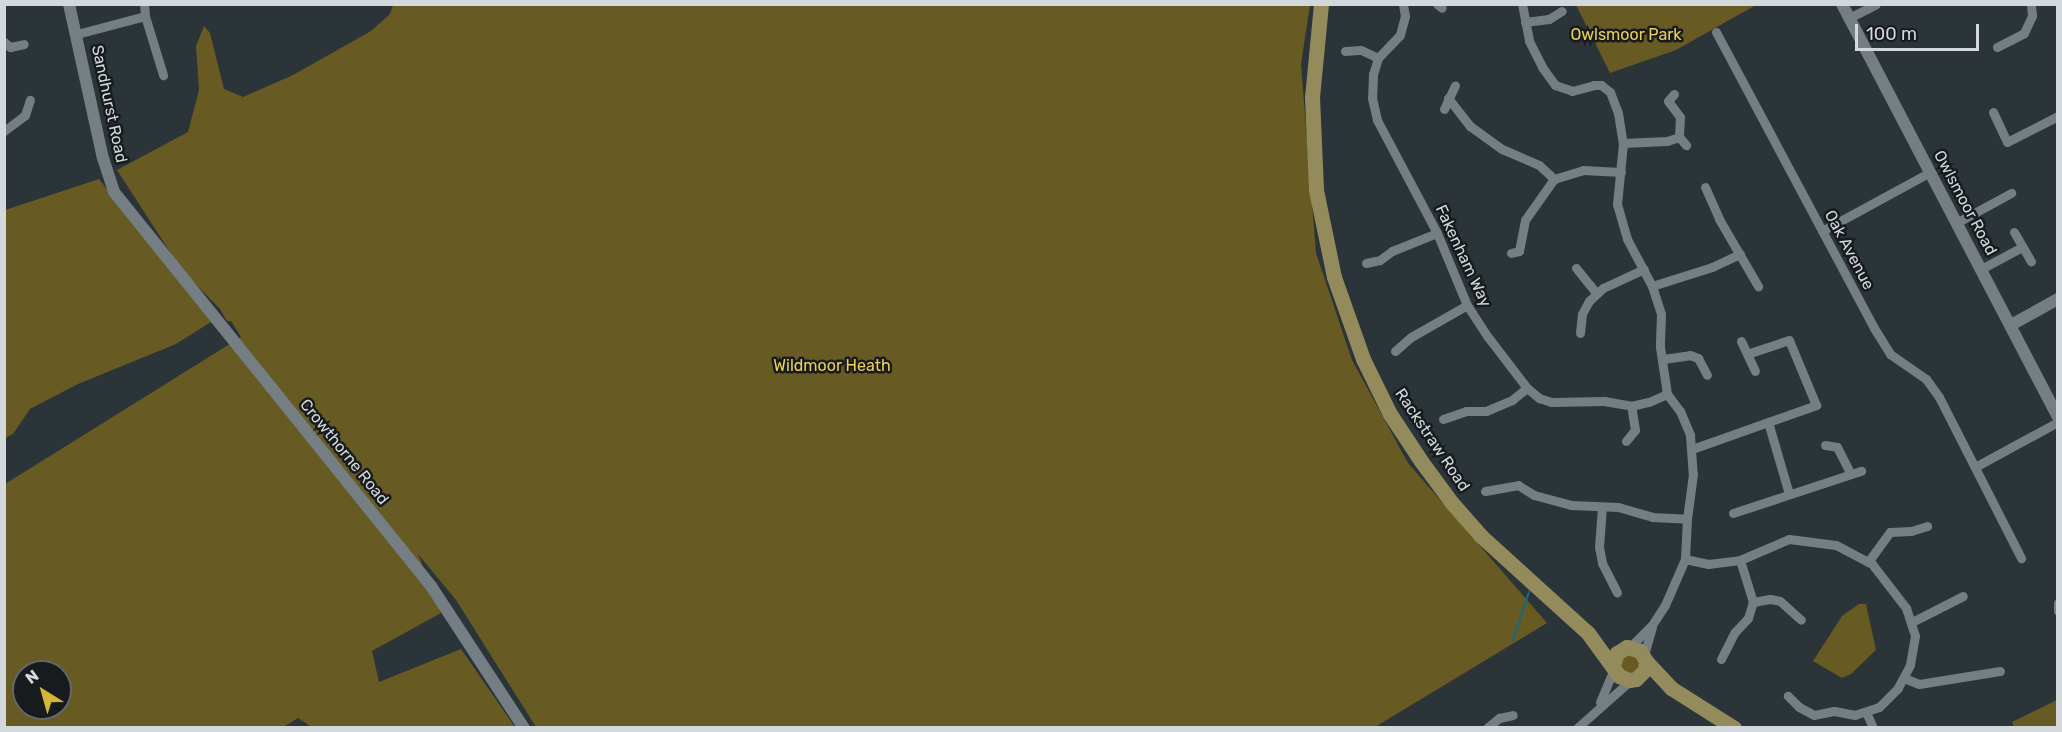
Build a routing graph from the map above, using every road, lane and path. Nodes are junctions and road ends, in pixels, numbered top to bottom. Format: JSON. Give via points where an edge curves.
{"nodes":[{"id":1,"x":69,"y":4,"type":"edge"},
{"id":2,"x":144,"y":4,"type":"edge"},
{"id":3,"x":1321,"y":4,"type":"edge"},
{"id":4,"x":1403,"y":4,"type":"edge"},
{"id":5,"x":1522,"y":4,"type":"edge"},
{"id":6,"x":1842,"y":4,"type":"edge"},
{"id":7,"x":1876,"y":4,"type":"edge"},
{"id":8,"x":2031,"y":4,"type":"edge"},
{"id":9,"x":1562,"y":11,"type":"dead end"},
{"id":10,"x":145,"y":16,"type":"junction"},
{"id":11,"x":1849,"y":18,"type":"junction"},
{"id":12,"x":1524,"y":22,"type":"junction"},
{"id":13,"x":1716,"y":32,"type":"dead end"},
{"id":14,"x":77,"y":34,"type":"junction"},
{"id":15,"x":4,"y":42,"type":"edge"},
{"id":16,"x":24,"y":44,"type":"dead end"},
{"id":17,"x":1997,"y":47,"type":"dead end"},
{"id":18,"x":1345,"y":51,"type":"dead end"},
{"id":19,"x":1378,"y":58,"type":"junction"},
{"id":20,"x":163,"y":75,"type":"dead end"},
{"id":21,"x":1455,"y":85,"type":"dead end"},
{"id":22,"x":1674,"y":94,"type":"dead end"},
{"id":23,"x":1448,"y":98,"type":"junction"},
{"id":24,"x":30,"y":100,"type":"dead end"},
{"id":25,"x":1444,"y":109,"type":"dead end"},
{"id":26,"x":1993,"y":112,"type":"dead end"},
{"id":27,"x":2058,"y":116,"type":"edge"},
{"id":28,"x":4,"y":131,"type":"edge"},
{"id":29,"x":1623,"y":142,"type":"junction"},
{"id":30,"x":1621,"y":172,"type":"junction"},
{"id":31,"x":1930,"y":172,"type":"junction"},
{"id":32,"x":1554,"y":179,"type":"junction"},
{"id":33,"x":1705,"y":187,"type":"dead end"},
{"id":34,"x":2011,"y":193,"type":"dead end"},
{"id":35,"x":124,"y":206,"type":"joint"},
{"id":36,"x":1956,"y":223,"type":"junction"},
{"id":37,"x":1822,"y":231,"type":"junction"},
{"id":38,"x":2014,"y":232,"type":"dead end"},
{"id":39,"x":1437,"y":233,"type":"junction"},
{"id":40,"x":2022,"y":247,"type":"junction"},
{"id":41,"x":1511,"y":253,"type":"dead end"},
{"id":42,"x":1740,"y":254,"type":"junction"},
{"id":43,"x":2031,"y":262,"type":"dead end"},
{"id":44,"x":1366,"y":264,"type":"dead end"},
{"id":45,"x":1576,"y":268,"type":"dead end"},
{"id":46,"x":1981,"y":269,"type":"junction"},
{"id":47,"x":1644,"y":270,"type":"junction"},
{"id":48,"x":1652,"y":286,"type":"junction"},
{"id":49,"x":1758,"y":286,"type":"dead end"},
{"id":50,"x":1597,"y":294,"type":"junction"},
{"id":51,"x":2058,"y":298,"type":"edge"},
{"id":52,"x":1467,"y":305,"type":"junction"},
{"id":53,"x":2012,"y":325,"type":"junction"},
{"id":54,"x":1580,"y":333,"type":"dead end"},
{"id":55,"x":1741,"y":341,"type":"dead end"},
{"id":56,"x":1395,"y":351,"type":"dead end"},
{"id":57,"x":1747,"y":354,"type":"junction"},
{"id":58,"x":1663,"y":359,"type":"junction"},
{"id":59,"x":1755,"y":371,"type":"dead end"},
{"id":60,"x":1707,"y":375,"type":"dead end"},
{"id":61,"x":1527,"y":388,"type":"junction"},
{"id":62,"x":1667,"y":394,"type":"junction"},
{"id":63,"x":1631,"y":406,"type":"junction"},
{"id":64,"x":2058,"y":417,"type":"edge"},
{"id":65,"x":1443,"y":419,"type":"dead end"},
{"id":66,"x":1768,"y":422,"type":"junction"},
{"id":67,"x":2058,"y":422,"type":"edge"},
{"id":68,"x":1626,"y":441,"type":"dead end"},
{"id":69,"x":1825,"y":444,"type":"dead end"},
{"id":70,"x":1692,"y":449,"type":"junction"},
{"id":71,"x":1975,"y":467,"type":"junction"},
{"id":72,"x":1861,"y":471,"type":"dead end"},
{"id":73,"x":1851,"y":474,"type":"junction"},
{"id":74,"x":1485,"y":491,"type":"dead end"},
{"id":75,"x":1789,"y":495,"type":"junction"},
{"id":76,"x":1602,"y":507,"type":"junction"},
{"id":77,"x":1733,"y":513,"type":"dead end"},
{"id":78,"x":1687,"y":519,"type":"junction"},
{"id":79,"x":1927,"y":526,"type":"dead end"},
{"id":80,"x":2021,"y":558,"type":"dead end"},
{"id":81,"x":1685,"y":559,"type":"junction"},
{"id":82,"x":1740,"y":560,"type":"junction"},
{"id":83,"x":1868,"y":562,"type":"junction"},
{"id":84,"x":1617,"y":592,"type":"dead end"},
{"id":85,"x":1963,"y":596,"type":"dead end"},
{"id":86,"x":1753,"y":602,"type":"junction"},
{"id":87,"x":2058,"y":603,"type":"edge"},
{"id":88,"x":2058,"y":611,"type":"edge"},
{"id":89,"x":1801,"y":620,"type":"dead end"},
{"id":90,"x":1912,"y":622,"type":"junction"},
{"id":91,"x":1652,"y":625,"type":"junction"},
{"id":92,"x":1588,"y":633,"type":"junction"},
{"id":93,"x":1627,"y":647,"type":"junction"},
{"id":94,"x":1645,"y":658,"type":"junction"},
{"id":95,"x":1721,"y":660,"type":"dead end"},
{"id":96,"x":1614,"y":667,"type":"junction"},
{"id":97,"x":2000,"y":670,"type":"dead end"},
{"id":98,"x":1904,"y":678,"type":"junction"},
{"id":99,"x":1634,"y":679,"type":"junction"},
{"id":100,"x":1671,"y":688,"type":"junction"},
{"id":101,"x":1788,"y":696,"type":"dead end"},
{"id":102,"x":1598,"y":707,"type":"junction"},
{"id":103,"x":1866,"y":712,"type":"junction"},
{"id":104,"x":1513,"y":715,"type":"dead end"},
{"id":105,"x":524,"y":728,"type":"edge"},
{"id":106,"x":1487,"y":728,"type":"edge"},
{"id":107,"x":1577,"y":728,"type":"edge"},
{"id":108,"x":1734,"y":728,"type":"edge"},
{"id":109,"x":1874,"y":728,"type":"edge"}],
"edges":[{"from":1,"to":14,"type":"street","name":"Sandhurst Road"},
{"from":2,"to":10,"type":"street"},
{"from":3,"to":92,"type":"main road","name":"Rackstraw Road","via":[[1312,98],[1314,169],[1328,253],[1354,338],[1390,414],[1452,504],[1504,560]]},
{"from":4,"to":19,"type":"street","via":[[1405,16],[1400,35]]},
{"from":5,"to":12,"type":"street"},
{"from":6,"to":11,"type":"street","name":"Owlsmoor Road"},
{"from":7,"to":11,"type":"street"},
{"from":8,"to":17,"type":"street","via":[[2032,16],[2024,33]]},
{"from":9,"to":12,"type":"street","via":[[1549,19]]},
{"from":10,"to":14,"type":"street"},
{"from":10,"to":20,"type":"street"},
{"from":11,"to":31,"type":"street","name":"Owlsmoor Road"},
{"from":12,"to":29,"type":"street","via":[[1528,41],[1555,85],[1572,91],[1594,85],[1610,92]]},
{"from":13,"to":37,"type":"street","name":"Oak Avenue"},
{"from":14,"to":35,"type":"street","name":"Sandhurst Road","via":[[108,178]]},
{"from":15,"to":16,"type":"street","via":[[10,46]]},
{"from":18,"to":19,"type":"street","via":[[1361,51]]},
{"from":19,"to":39,"type":"street","name":"Fakenham Way","via":[[1372,99],[1377,120]]},
{"from":21,"to":23,"type":"street"},
{"from":22,"to":29,"type":"street","via":[[1668,100],[1680,117],[1682,141]]},
{"from":23,"to":25,"type":"street"},
{"from":23,"to":32,"type":"street","via":[[1470,126],[1502,149],[1539,165]]},
{"from":24,"to":28,"type":"street","via":[[25,115]]},
{"from":26,"to":27,"type":"street","via":[[2007,142]]},
{"from":29,"to":30,"type":"street"},
{"from":30,"to":32,"type":"street","via":[[1583,170]]},
{"from":30,"to":47,"type":"street","via":[[1617,204],[1627,239]]},
{"from":31,"to":36,"type":"street","name":"Owlsmoor Road"},
{"from":31,"to":37,"type":"street"},
{"from":32,"to":41,"type":"street","via":[[1525,220],[1519,251]]},
{"from":33,"to":42,"type":"street"},
{"from":34,"to":36,"type":"street"},
{"from":35,"to":105,"type":"street","name":"Crowthorne Road","via":[[431,586]]},
{"from":36,"to":46,"type":"street","name":"Owlsmoor Road"},
{"from":37,"to":71,"type":"street","name":"Oak Avenue","via":[[1890,354],[1926,379]]},
{"from":38,"to":40,"type":"street"},
{"from":39,"to":44,"type":"street"},
{"from":39,"to":52,"type":"street","name":"Fakenham Way"},
{"from":40,"to":43,"type":"street"},
{"from":40,"to":46,"type":"street"},
{"from":42,"to":48,"type":"street"},
{"from":42,"to":49,"type":"street"},
{"from":45,"to":50,"type":"street"},
{"from":46,"to":53,"type":"street","name":"Owlsmoor Road"},
{"from":47,"to":48,"type":"street"},
{"from":47,"to":50,"type":"street"},
{"from":48,"to":58,"type":"street","via":[[1661,314]]},
{"from":50,"to":54,"type":"street","via":[[1582,314]]},
{"from":51,"to":53,"type":"street"},
{"from":52,"to":56,"type":"street"},
{"from":52,"to":61,"type":"street","name":"Fakenham Way"},
{"from":53,"to":64,"type":"street","name":"Owlsmoor Road"},
{"from":55,"to":57,"type":"street"},
{"from":57,"to":59,"type":"street"},
{"from":57,"to":66,"type":"street","via":[[1789,340],[1816,405]]},
{"from":58,"to":60,"type":"street","via":[[1690,355],[1698,358]]},
{"from":58,"to":62,"type":"street"},
{"from":61,"to":63,"type":"street","name":"Fakenham Way","via":[[1551,402],[1604,401]]},
{"from":61,"to":65,"type":"street","via":[[1512,400],[1486,411],[1466,411]]},
{"from":62,"to":63,"type":"street","name":"Fakenham Way"},
{"from":62,"to":70,"type":"street","via":[[1685,422]]},
{"from":63,"to":68,"type":"street","via":[[1635,430]]},
{"from":66,"to":70,"type":"street"},
{"from":66,"to":75,"type":"street"},
{"from":67,"to":71,"type":"street"},
{"from":69,"to":73,"type":"street","via":[[1837,447]]},
{"from":70,"to":78,"type":"street"},
{"from":71,"to":80,"type":"street","name":"Oak Avenue"},
{"from":72,"to":73,"type":"street"},
{"from":73,"to":75,"type":"street"},
{"from":74,"to":76,"type":"street","via":[[1518,485],[1550,501]]},
{"from":75,"to":77,"type":"street"},
{"from":76,"to":78,"type":"street"},
{"from":76,"to":84,"type":"street","via":[[1599,547],[1602,563]]},
{"from":78,"to":81,"type":"street"},
{"from":79,"to":83,"type":"street","via":[[1890,532]]},
{"from":81,"to":82,"type":"street","via":[[1708,564]]},
{"from":81,"to":91,"type":"street","via":[[1679,579]]},
{"from":82,"to":83,"type":"street","via":[[1789,539],[1836,545]]},
{"from":82,"to":86,"type":"street"},
{"from":83,"to":90,"type":"street","via":[[1906,608]]},
{"from":85,"to":90,"type":"street"},
{"from":86,"to":89,"type":"street","via":[[1780,601]]},
{"from":86,"to":95,"type":"street","via":[[1748,618],[1735,632]]},
{"from":87,"to":88,"type":"street"},
{"from":90,"to":98,"type":"street","via":[[1915,636]]},
{"from":91,"to":93,"type":"street"},
{"from":91,"to":94,"type":"street"},
{"from":92,"to":93,"type":"main road","name":"Rackstraw Road"},
{"from":92,"to":96,"type":"main road","name":"Rackstraw Road"},
{"from":93,"to":94,"type":"main road","via":[[1638,649]]},
{"from":93,"to":96,"type":"main road","via":[[1615,656]]},
{"from":94,"to":99,"type":"main road","via":[[1643,673]]},
{"from":94,"to":100,"type":"main road"},
{"from":96,"to":99,"type":"main road","via":[[1621,677]]},
{"from":96,"to":102,"type":"street"},
{"from":97,"to":98,"type":"street","via":[[1919,684]]},
{"from":98,"to":103,"type":"street","via":[[1879,707]]},
{"from":99,"to":100,"type":"main road"},
{"from":99,"to":102,"type":"street"},
{"from":100,"to":108,"type":"main road"},
{"from":101,"to":103,"type":"street","via":[[1814,715],[1834,711],[1855,716]]},
{"from":102,"to":107,"type":"street"},
{"from":103,"to":109,"type":"street"},
{"from":104,"to":106,"type":"street","via":[[1499,718]]}]}
